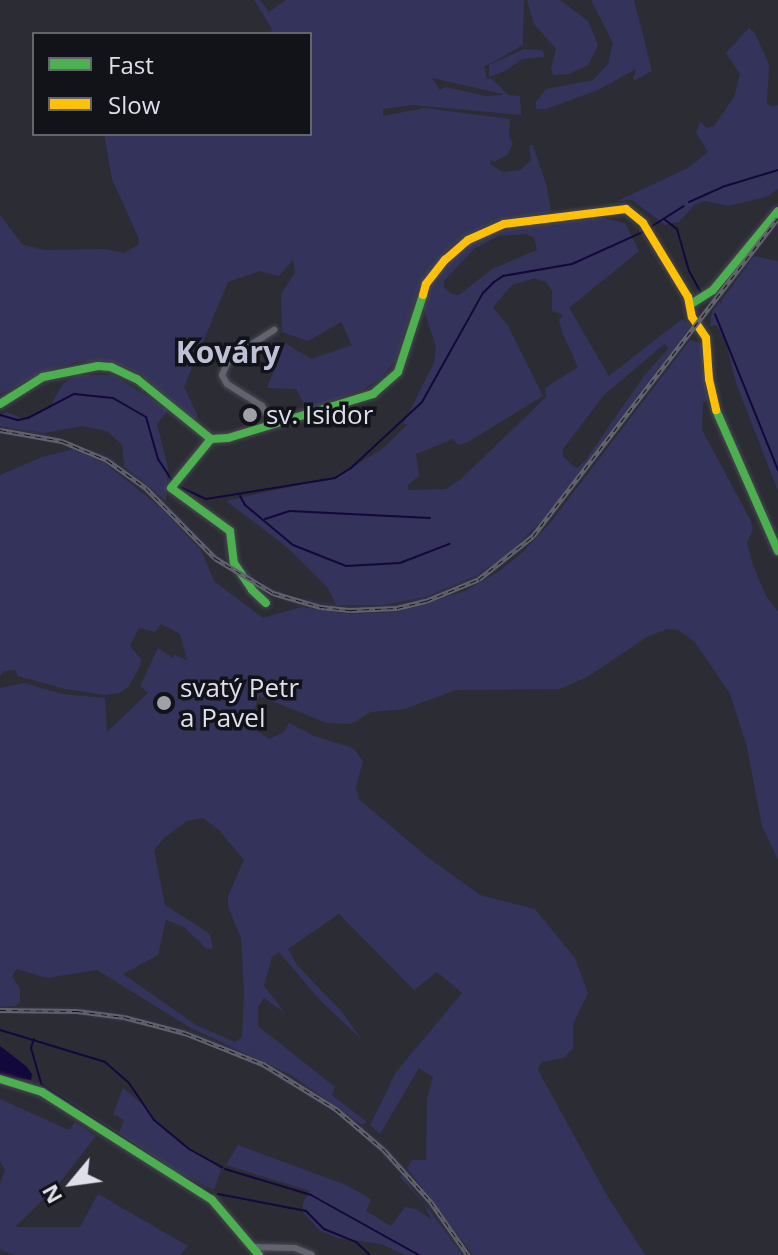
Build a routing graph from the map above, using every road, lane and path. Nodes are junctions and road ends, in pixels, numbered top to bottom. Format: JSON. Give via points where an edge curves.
{"nodes":[{"id":1,"x":778,"y":211,"type":"edge"},
{"id":2,"x":691,"y":304,"type":"junction"},
{"id":3,"x":274,"y":330,"type":"dead end"},
{"id":4,"x":0,"y":404,"type":"edge"},
{"id":5,"x":272,"y":424,"type":"junction"},
{"id":6,"x":211,"y":439,"type":"junction"},
{"id":7,"x":778,"y":551,"type":"edge"},
{"id":8,"x":266,"y":603,"type":"dead end"},
{"id":9,"x":0,"y":1079,"type":"edge"},
{"id":10,"x":256,"y":1251,"type":"edge"},
{"id":11,"x":312,"y":1255,"type":"edge"}],
"edges":[{"from":1,"to":2,"type":"main road","via":[[713,290]]},
{"from":2,"to":5,"type":"main road","via":[[631,211],[618,208],[504,224],[479,233],[428,281],[403,362],[392,379],[365,397]]},
{"from":2,"to":7,"type":"main road","via":[[692,317],[706,338],[717,412]]},
{"from":3,"to":5,"type":"street","via":[[229,359],[222,371],[227,384],[262,406]]},
{"from":4,"to":6,"type":"main road","via":[[43,377],[111,367],[137,379]]},
{"from":5,"to":6,"type":"main road"},
{"from":6,"to":8,"type":"main road","via":[[173,481],[230,531],[234,563]]},
{"from":9,"to":10,"type":"main road","via":[[42,1092],[212,1200]]},
{"from":10,"to":11,"type":"street","via":[[295,1248]]}]}
